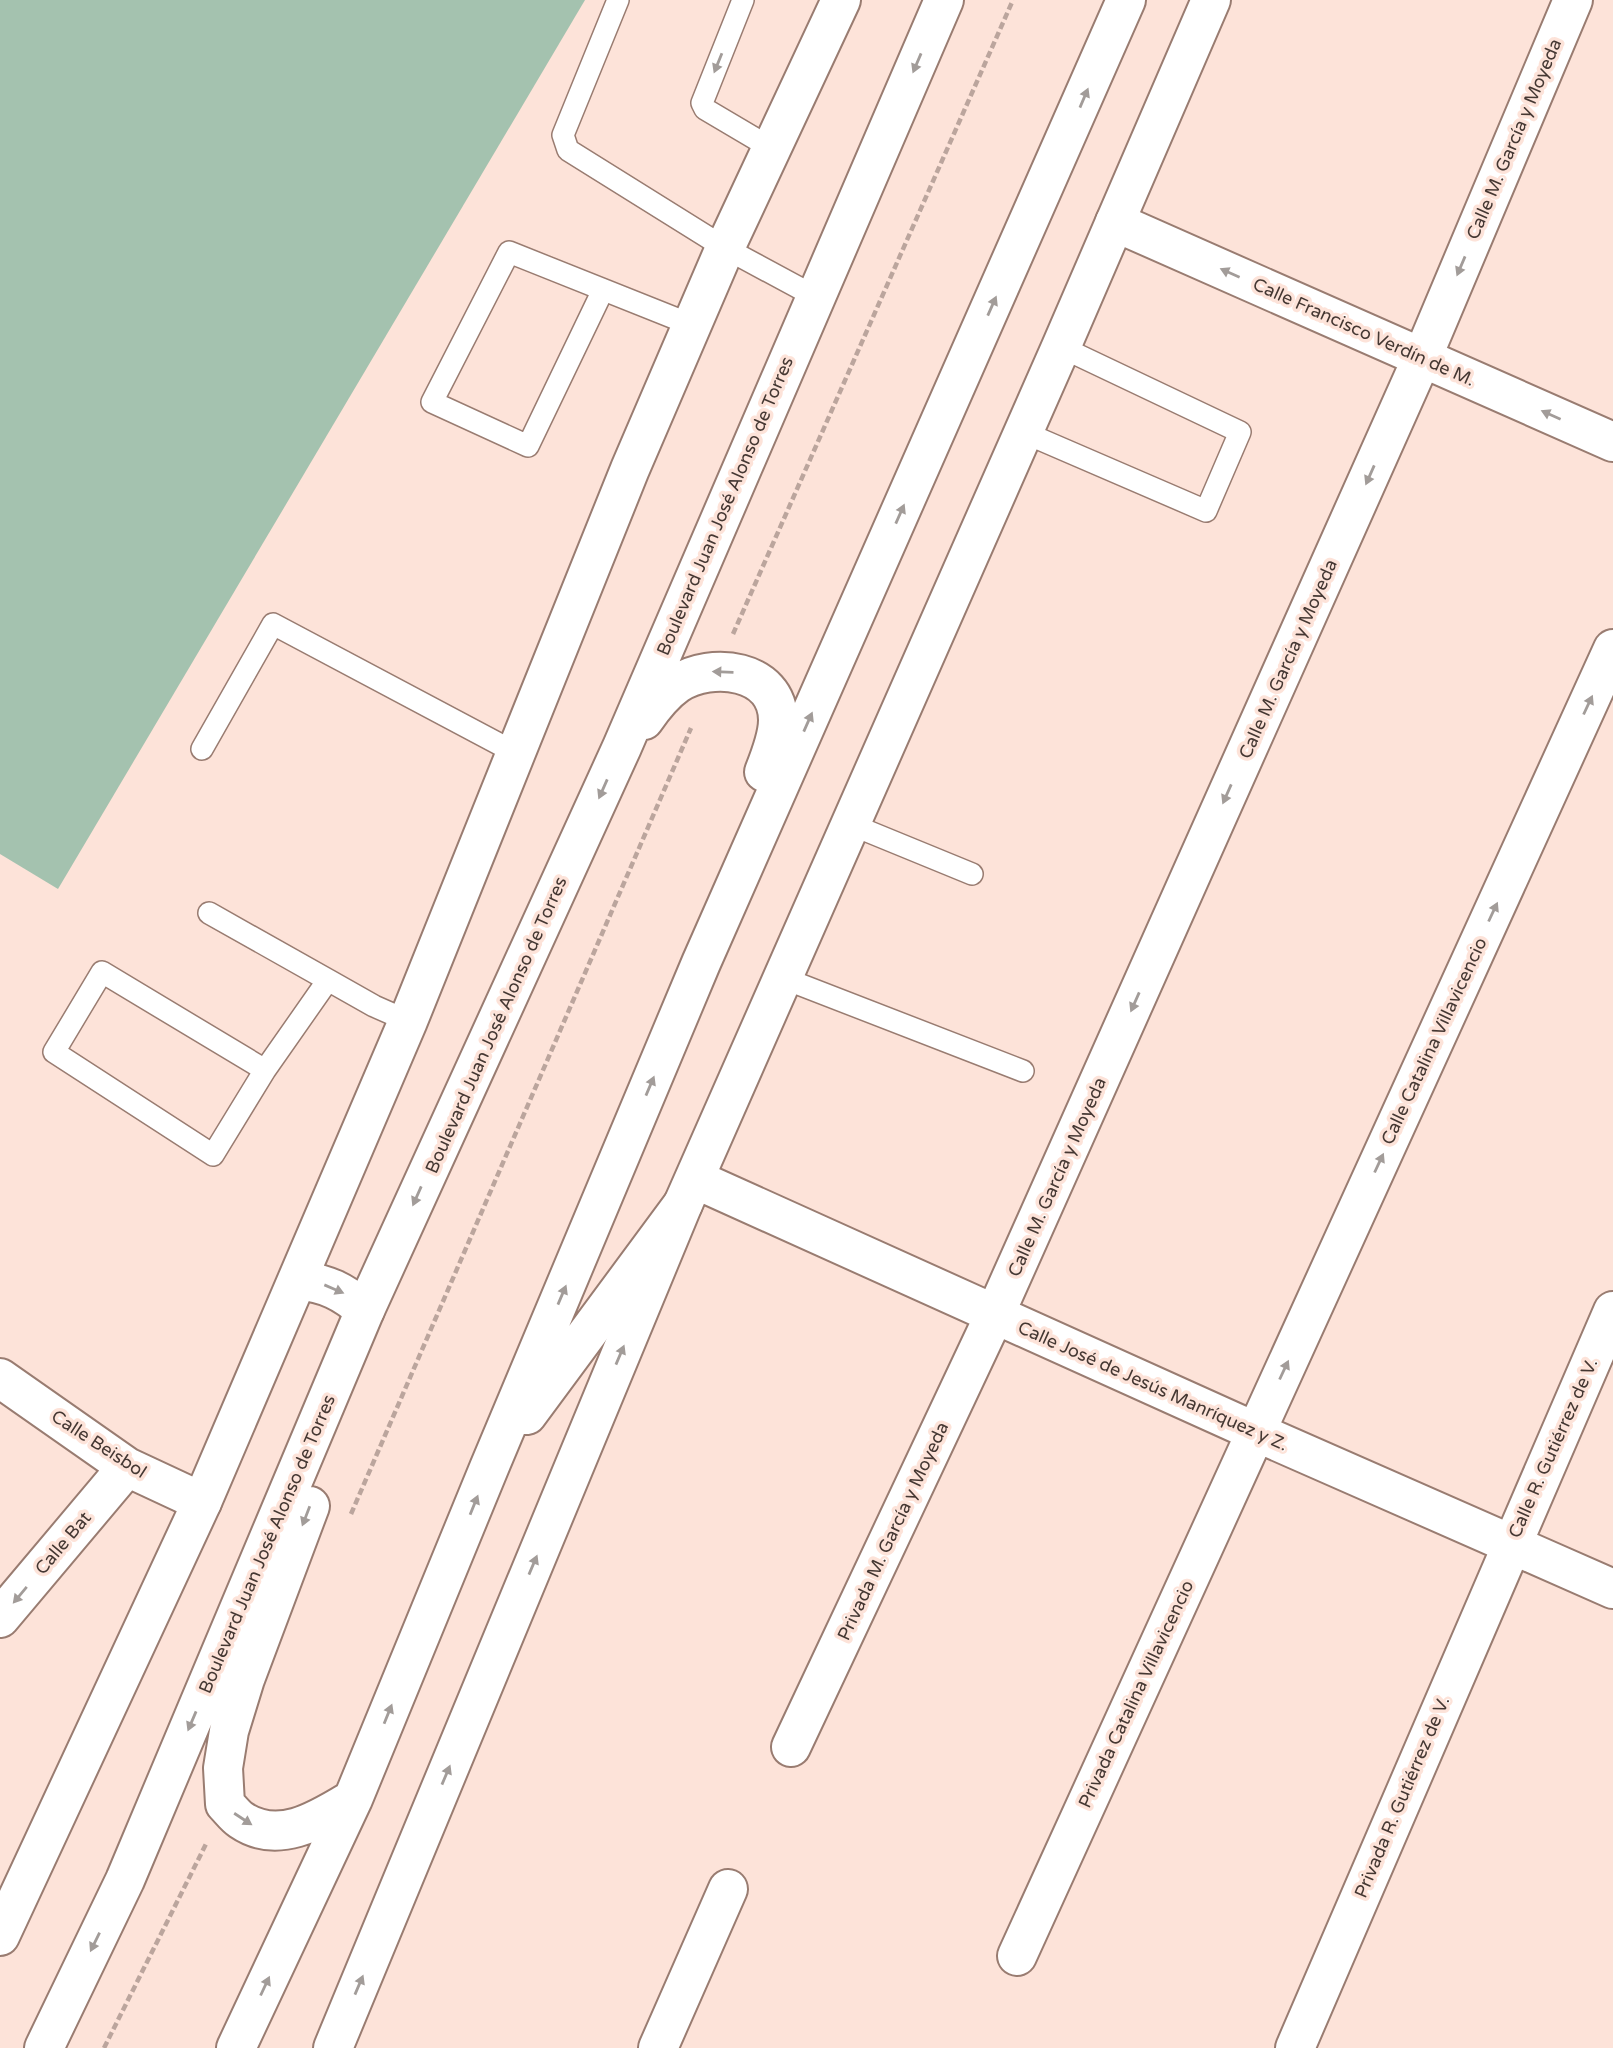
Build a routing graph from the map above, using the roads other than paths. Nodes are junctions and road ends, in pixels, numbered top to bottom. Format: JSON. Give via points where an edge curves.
{"nodes":[{"id":1,"x":618,"y":0,"type":"edge"},
{"id":2,"x":743,"y":0,"type":"edge"},
{"id":3,"x":841,"y":0,"type":"edge"},
{"id":4,"x":944,"y":0,"type":"edge"},
{"id":5,"x":1126,"y":0,"type":"edge"},
{"id":6,"x":1211,"y":0,"type":"edge"},
{"id":7,"x":1573,"y":0,"type":"edge"},
{"id":8,"x":771,"y":148,"type":"junction"},
{"id":9,"x":1115,"y":222,"type":"junction"},
{"id":10,"x":725,"y":248,"type":"junction"},
{"id":11,"x":603,"y":290,"type":"junction"},
{"id":12,"x":816,"y":297,"type":"junction"},
{"id":13,"x":692,"y":325,"type":"junction"},
{"id":14,"x":1062,"y":347,"type":"junction"},
{"id":15,"x":1422,"y":358,"type":"junction"},
{"id":16,"x":1023,"y":432,"type":"junction"},
{"id":17,"x":1613,"y":442,"type":"edge"},
{"id":18,"x":1613,"y":649,"type":"edge"},
{"id":19,"x":622,"y":747,"type":"junction"},
{"id":20,"x":202,"y":749,"type":"dead end"},
{"id":21,"x":516,"y":753,"type":"junction"},
{"id":22,"x":850,"y":824,"type":"junction"},
{"id":23,"x":972,"y":874,"type":"dead end"},
{"id":24,"x":209,"y":913,"type":"dead end"},
{"id":25,"x":701,"y":963,"type":"junction"},
{"id":26,"x":783,"y":978,"type":"junction"},
{"id":27,"x":328,"y":981,"type":"junction"},
{"id":28,"x":408,"y":1021,"type":"junction"},
{"id":29,"x":265,"y":1070,"type":"junction"},
{"id":30,"x":1023,"y":1071,"type":"dead end"},
{"id":31,"x":689,"y":1191,"type":"junction"},
{"id":32,"x":298,"y":1280,"type":"junction"},
{"id":33,"x":365,"y":1310,"type":"junction"},
{"id":34,"x":1613,"y":1311,"type":"edge"},
{"id":35,"x":996,"y":1314,"type":"junction"},
{"id":36,"x":0,"y":1378,"type":"edge"},
{"id":37,"x":1256,"y":1432,"type":"junction"},
{"id":38,"x":127,"y":1467,"type":"junction"},
{"id":39,"x":489,"y":1468,"type":"junction"},
{"id":40,"x":202,"y":1502,"type":"junction"},
{"id":41,"x":1510,"y":1546,"type":"junction"},
{"id":42,"x":1613,"y":1590,"type":"edge"},
{"id":43,"x":0,"y":1618,"type":"edge"},
{"id":44,"x":791,"y":1747,"type":"dead end"},
{"id":45,"x":353,"y":1799,"type":"junction"},
{"id":46,"x":727,"y":1889,"type":"dead end"},
{"id":47,"x":0,"y":1936,"type":"edge"},
{"id":48,"x":1017,"y":1956,"type":"dead end"},
{"id":49,"x":44,"y":2048,"type":"edge"},
{"id":50,"x":236,"y":2048,"type":"edge"},
{"id":51,"x":332,"y":2048,"type":"edge"},
{"id":52,"x":658,"y":2048,"type":"edge"},
{"id":53,"x":1295,"y":2048,"type":"edge"}],
"edges":[{"from":1,"to":10,"type":"lane","via":[[564,135],[568,150]]},
{"from":2,"to":8,"type":"lane","one_way":true,"via":[[702,103]]},
{"from":3,"to":8,"type":"street"},
{"from":4,"to":12,"type":"street","name":"Boulevard Juan José Alonso de Torres","one_way":true},
{"from":25,"to":5,"type":"street","one_way":true},
{"from":6,"to":9,"type":"street"},
{"from":7,"to":15,"type":"street","name":"Calle M. García y Moyeda","one_way":true},
{"from":8,"to":10,"type":"street"},
{"from":9,"to":14,"type":"street"},
{"from":15,"to":9,"type":"street","name":"Calle Francisco Verdín de M.","one_way":true},
{"from":10,"to":12,"type":"lane"},
{"from":10,"to":13,"type":"street"},
{"from":11,"to":11,"type":"lane","via":[[509,252],[432,402],[528,446]]},
{"from":11,"to":13,"type":"lane"},
{"from":12,"to":19,"type":"street","name":"Boulevard Juan José Alonso de Torres"},
{"from":13,"to":21,"type":"street"},
{"from":14,"to":16,"type":"street"},
{"from":14,"to":16,"type":"lane","via":[[1240,432],[1206,511]]},
{"from":17,"to":15,"type":"street","name":"Calle Francisco Verdín de M.","one_way":true},
{"from":15,"to":35,"type":"street","name":"Calle M. García y Moyeda","one_way":true},
{"from":16,"to":22,"type":"street"},
{"from":37,"to":18,"type":"street","name":"Calle Catalina Villavicencio","one_way":true},
{"from":25,"to":19,"type":"street","one_way":true,"via":[[723,878],[769,758],[778,721],[775,701],[763,686],[743,674],[717,670],[678,683]]},
{"from":19,"to":33,"type":"street","name":"Boulevard Juan José Alonso de Torres","one_way":true},
{"from":20,"to":21,"type":"lane","via":[[273,624]]},
{"from":21,"to":28,"type":"street"},
{"from":22,"to":23,"type":"lane"},
{"from":22,"to":26,"type":"street"},
{"from":24,"to":27,"type":"lane"},
{"from":39,"to":25,"type":"street","one_way":true},
{"from":26,"to":30,"type":"lane"},
{"from":26,"to":31,"type":"street"},
{"from":27,"to":28,"type":"lane"},
{"from":27,"to":29,"type":"lane"},
{"from":28,"to":32,"type":"street"},
{"from":29,"to":29,"type":"lane","via":[[213,1155],[54,1052],[102,972]]},
{"from":31,"to":35,"type":"street","name":"Calle José de Jesús Manríquez y Z."},
{"from":31,"to":39,"type":"street"},
{"from":51,"to":31,"type":"street","one_way":true},
{"from":32,"to":33,"type":"street","one_way":true,"via":[[345,1293]]},
{"from":32,"to":40,"type":"street"},
{"from":33,"to":45,"type":"street","one_way":true,"via":[[353,1390],[245,1679],[223,1768],[225,1804],[241,1820],[260,1828],[307,1826]]},
{"from":33,"to":49,"type":"street","name":"Boulevard Juan José Alonso de Torres","one_way":true,"via":[[125,1880]]},
{"from":34,"to":41,"type":"street","name":"Calle R. Gutiérrez de V."},
{"from":35,"to":37,"type":"street","name":"Calle José de Jesús Manríquez y Z."},
{"from":35,"to":44,"type":"street","name":"Privada M. García y Moyeda"},
{"from":36,"to":38,"type":"street","name":"Calle Beisbol"},
{"from":37,"to":41,"type":"street","name":"Calle José de Jesús Manríquez y Z."},
{"from":37,"to":48,"type":"street","name":"Privada Catalina Villavicencio"},
{"from":38,"to":40,"type":"street","name":"Calle Beisbol"},
{"from":38,"to":43,"type":"street","name":"Calle Bat","one_way":true},
{"from":45,"to":39,"type":"street","one_way":true},
{"from":40,"to":47,"type":"street"},
{"from":41,"to":42,"type":"street","name":"Calle José de Jesús Manríquez y Z."},
{"from":41,"to":53,"type":"street","name":"Privada R. Gutiérrez de V."},
{"from":50,"to":45,"type":"street","one_way":true},
{"from":46,"to":52,"type":"street"}]}
